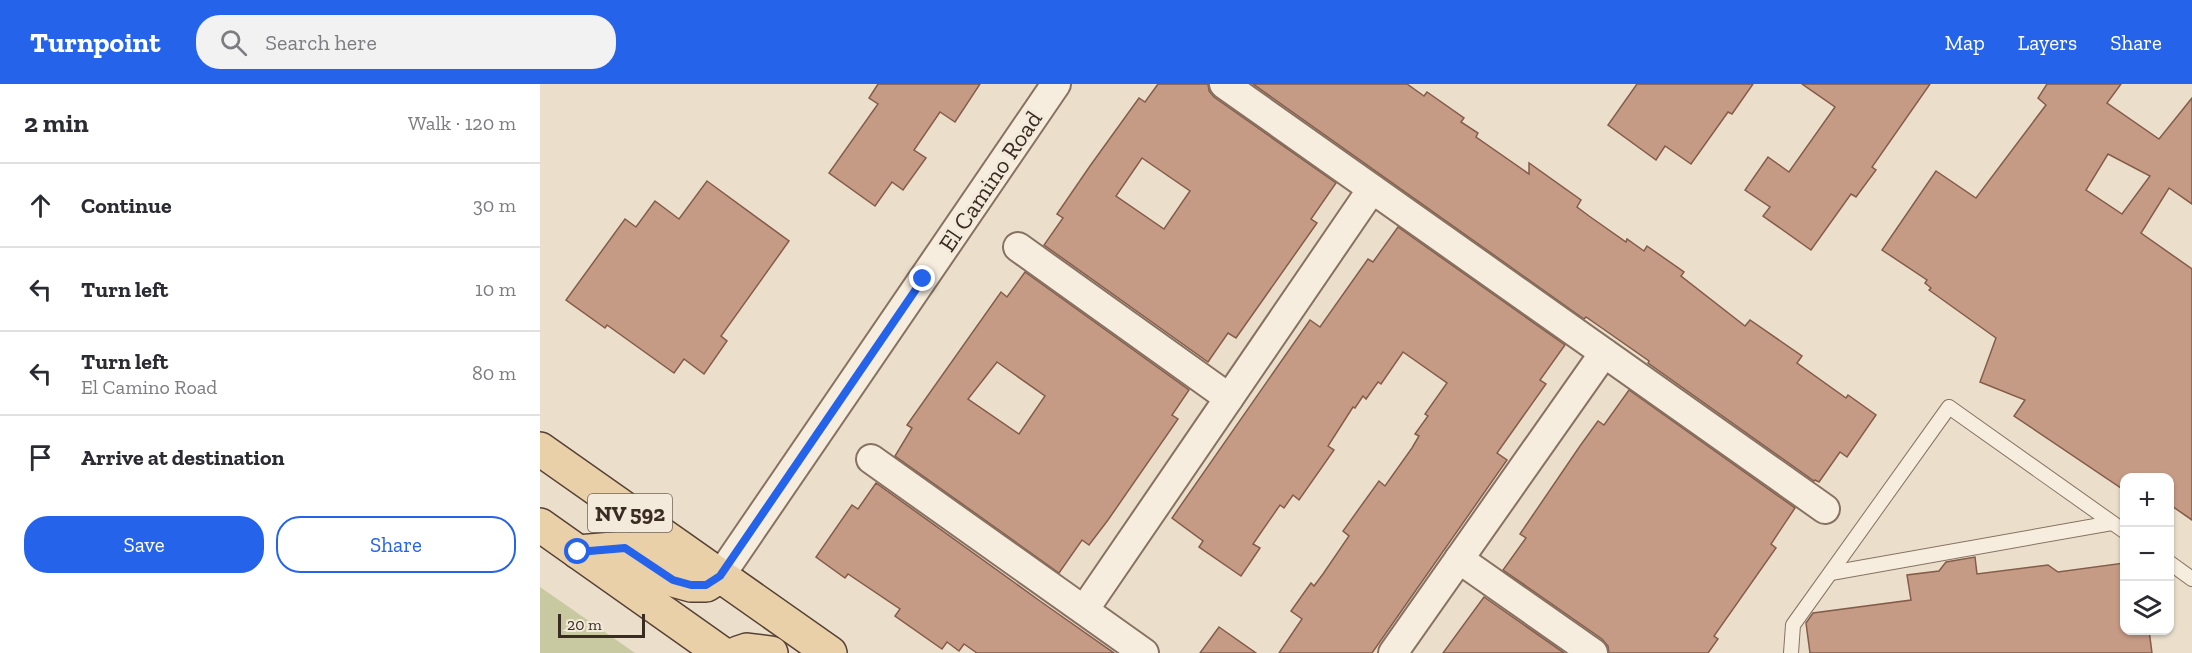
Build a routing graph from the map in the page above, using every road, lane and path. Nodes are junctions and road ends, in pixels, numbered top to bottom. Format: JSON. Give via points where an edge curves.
{"nodes":[{"id":1,"x":1056,"y":84,"type":"edge"},
{"id":2,"x":1224,"y":84,"type":"edge"},
{"id":3,"x":1372,"y":189,"type":"junction"},
{"id":4,"x":1017,"y":247,"type":"dead end"},
{"id":5,"x":1604,"y":353,"type":"junction"},
{"id":6,"x":1229,"y":398,"type":"junction"},
{"id":7,"x":540,"y":449,"type":"edge"},
{"id":8,"x":872,"y":459,"type":"dead end"},
{"id":9,"x":1825,"y":509,"type":"dead end"},
{"id":10,"x":2112,"y":523,"type":"junction"},
{"id":11,"x":540,"y":525,"type":"edge"},
{"id":12,"x":2120,"y":528,"type":"edge"},
{"id":13,"x":578,"y":552,"type":"junction"},
{"id":14,"x":1459,"y":559,"type":"junction"},
{"id":15,"x":2174,"y":566,"type":"edge"},
{"id":16,"x":1830,"y":573,"type":"junction"},
{"id":17,"x":720,"y":576,"type":"junction"},
{"id":18,"x":2192,"y":579,"type":"edge"},
{"id":19,"x":1084,"y":610,"type":"junction"},
{"id":20,"x":721,"y":653,"type":"edge"},
{"id":21,"x":738,"y":653,"type":"edge"},
{"id":22,"x":771,"y":653,"type":"edge"},
{"id":23,"x":830,"y":653,"type":"edge"},
{"id":24,"x":1144,"y":653,"type":"edge"},
{"id":25,"x":1393,"y":653,"type":"edge"},
{"id":26,"x":1593,"y":653,"type":"edge"},
{"id":27,"x":1791,"y":653,"type":"edge"}],
"edges":[{"from":1,"to":17,"type":"street","name":"El Camino Road"},
{"from":2,"to":3,"type":"street"},
{"from":3,"to":5,"type":"street"},
{"from":3,"to":6,"type":"street"},
{"from":4,"to":6,"type":"street"},
{"from":5,"to":9,"type":"street"},
{"from":5,"to":14,"type":"street"},
{"from":6,"to":19,"type":"street"},
{"from":7,"to":17,"type":"main road","number":"NV 592"},
{"from":8,"to":19,"type":"street"},
{"from":10,"to":12,"type":"lane"},
{"from":10,"to":16,"type":"lane"},
{"from":10,"to":16,"type":"lane","via":[[1949,407]]},
{"from":11,"to":13,"type":"main road","number":"NV 592"},
{"from":13,"to":17,"type":"main road","via":[[625,548],[673,580],[691,585],[706,585]]},
{"from":13,"to":20,"type":"main road","number":"NV 592"},
{"from":14,"to":25,"type":"street"},
{"from":14,"to":26,"type":"street"},
{"from":15,"to":18,"type":"lane"},
{"from":16,"to":27,"type":"lane","via":[[1793,625]]},
{"from":17,"to":23,"type":"main road","number":"NV 592"},
{"from":19,"to":24,"type":"street"},
{"from":21,"to":22,"type":"main road"}]}
